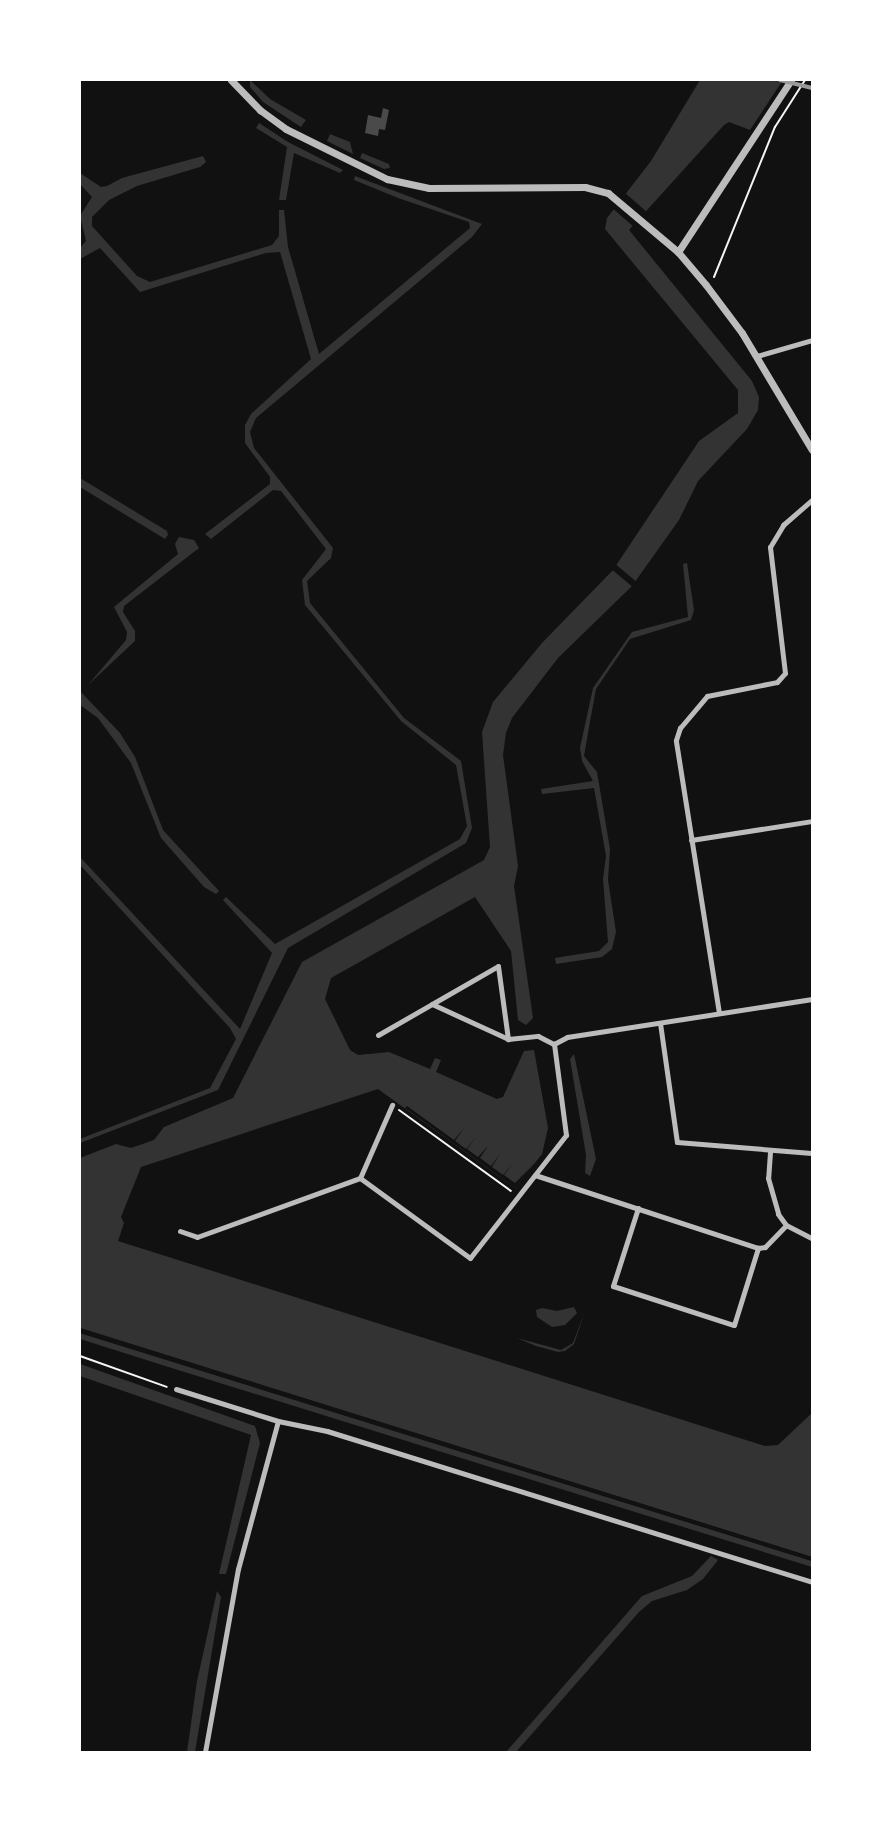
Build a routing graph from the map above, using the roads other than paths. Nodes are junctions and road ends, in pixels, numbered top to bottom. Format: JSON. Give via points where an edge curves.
{"nodes":[{"id":1,"x":231,"y":80,"type":"edge"},
{"id":2,"x":791,"y":80,"type":"edge"},
{"id":3,"x":678,"y":252,"type":"junction"},
{"id":4,"x":813,"y":340,"type":"edge"},
{"id":5,"x":757,"y":356,"type":"junction"},
{"id":6,"x":813,"y":450,"type":"edge"},
{"id":7,"x":813,"y":500,"type":"edge"},
{"id":8,"x":813,"y":820,"type":"edge"},
{"id":9,"x":691,"y":840,"type":"junction"},
{"id":10,"x":812,"y":999,"type":"edge"},
{"id":11,"x":432,"y":1004,"type":"junction"},
{"id":12,"x":719,"y":1013,"type":"junction"},
{"id":13,"x":660,"y":1023,"type":"junction"},
{"id":14,"x":378,"y":1035,"type":"dead end"},
{"id":15,"x":508,"y":1039,"type":"junction"},
{"id":16,"x":554,"y":1044,"type":"junction"},
{"id":17,"x":392,"y":1105,"type":"road end"},
{"id":18,"x":770,"y":1152,"type":"junction"},
{"id":19,"x":813,"y":1153,"type":"edge"},
{"id":20,"x":536,"y":1175,"type":"junction"},
{"id":21,"x":360,"y":1178,"type":"junction"},
{"id":22,"x":638,"y":1208,"type":"junction"},
{"id":23,"x":786,"y":1225,"type":"junction"},
{"id":24,"x":180,"y":1231,"type":"dead end"},
{"id":25,"x":813,"y":1238,"type":"edge"},
{"id":26,"x":758,"y":1248,"type":"junction"},
{"id":27,"x":176,"y":1389,"type":"road end"},
{"id":28,"x":278,"y":1421,"type":"junction"},
{"id":29,"x":813,"y":1582,"type":"edge"},
{"id":30,"x":205,"y":1752,"type":"edge"}],
"edges":[{"from":1,"to":3,"type":"street","via":[[260,110],[286,129],[387,179],[429,188],[592,187],[614,197]]},
{"from":2,"to":3,"type":"street"},
{"from":3,"to":5,"type":"street"},
{"from":4,"to":5,"type":"street"},
{"from":5,"to":6,"type":"street"},
{"from":7,"to":9,"type":"street","via":[[783,525],[770,547],[785,673],[777,682],[707,696],[677,734]]},
{"from":8,"to":9,"type":"street"},
{"from":9,"to":12,"type":"street"},
{"from":10,"to":12,"type":"street"},
{"from":11,"to":14,"type":"street"},
{"from":11,"to":15,"type":"street"},
{"from":11,"to":15,"type":"street","via":[[498,966]]},
{"from":12,"to":13,"type":"street"},
{"from":13,"to":16,"type":"street","via":[[567,1037]]},
{"from":13,"to":18,"type":"street","via":[[677,1142]]},
{"from":15,"to":16,"type":"street","via":[[538,1036]]},
{"from":16,"to":20,"type":"street","via":[[567,1130]]},
{"from":17,"to":21,"type":"street"},
{"from":18,"to":19,"type":"street"},
{"from":18,"to":23,"type":"street","via":[[768,1178],[773,1201]]},
{"from":20,"to":21,"type":"street","via":[[470,1258]]},
{"from":20,"to":22,"type":"street"},
{"from":21,"to":24,"type":"street","via":[[197,1237]]},
{"from":22,"to":26,"type":"street"},
{"from":22,"to":26,"type":"street","via":[[613,1286],[734,1325]]},
{"from":23,"to":25,"type":"street"},
{"from":23,"to":26,"type":"street","via":[[765,1247]]},
{"from":27,"to":28,"type":"street"},
{"from":28,"to":29,"type":"street","via":[[327,1431]]},
{"from":28,"to":30,"type":"street","via":[[240,1560]]}]}
